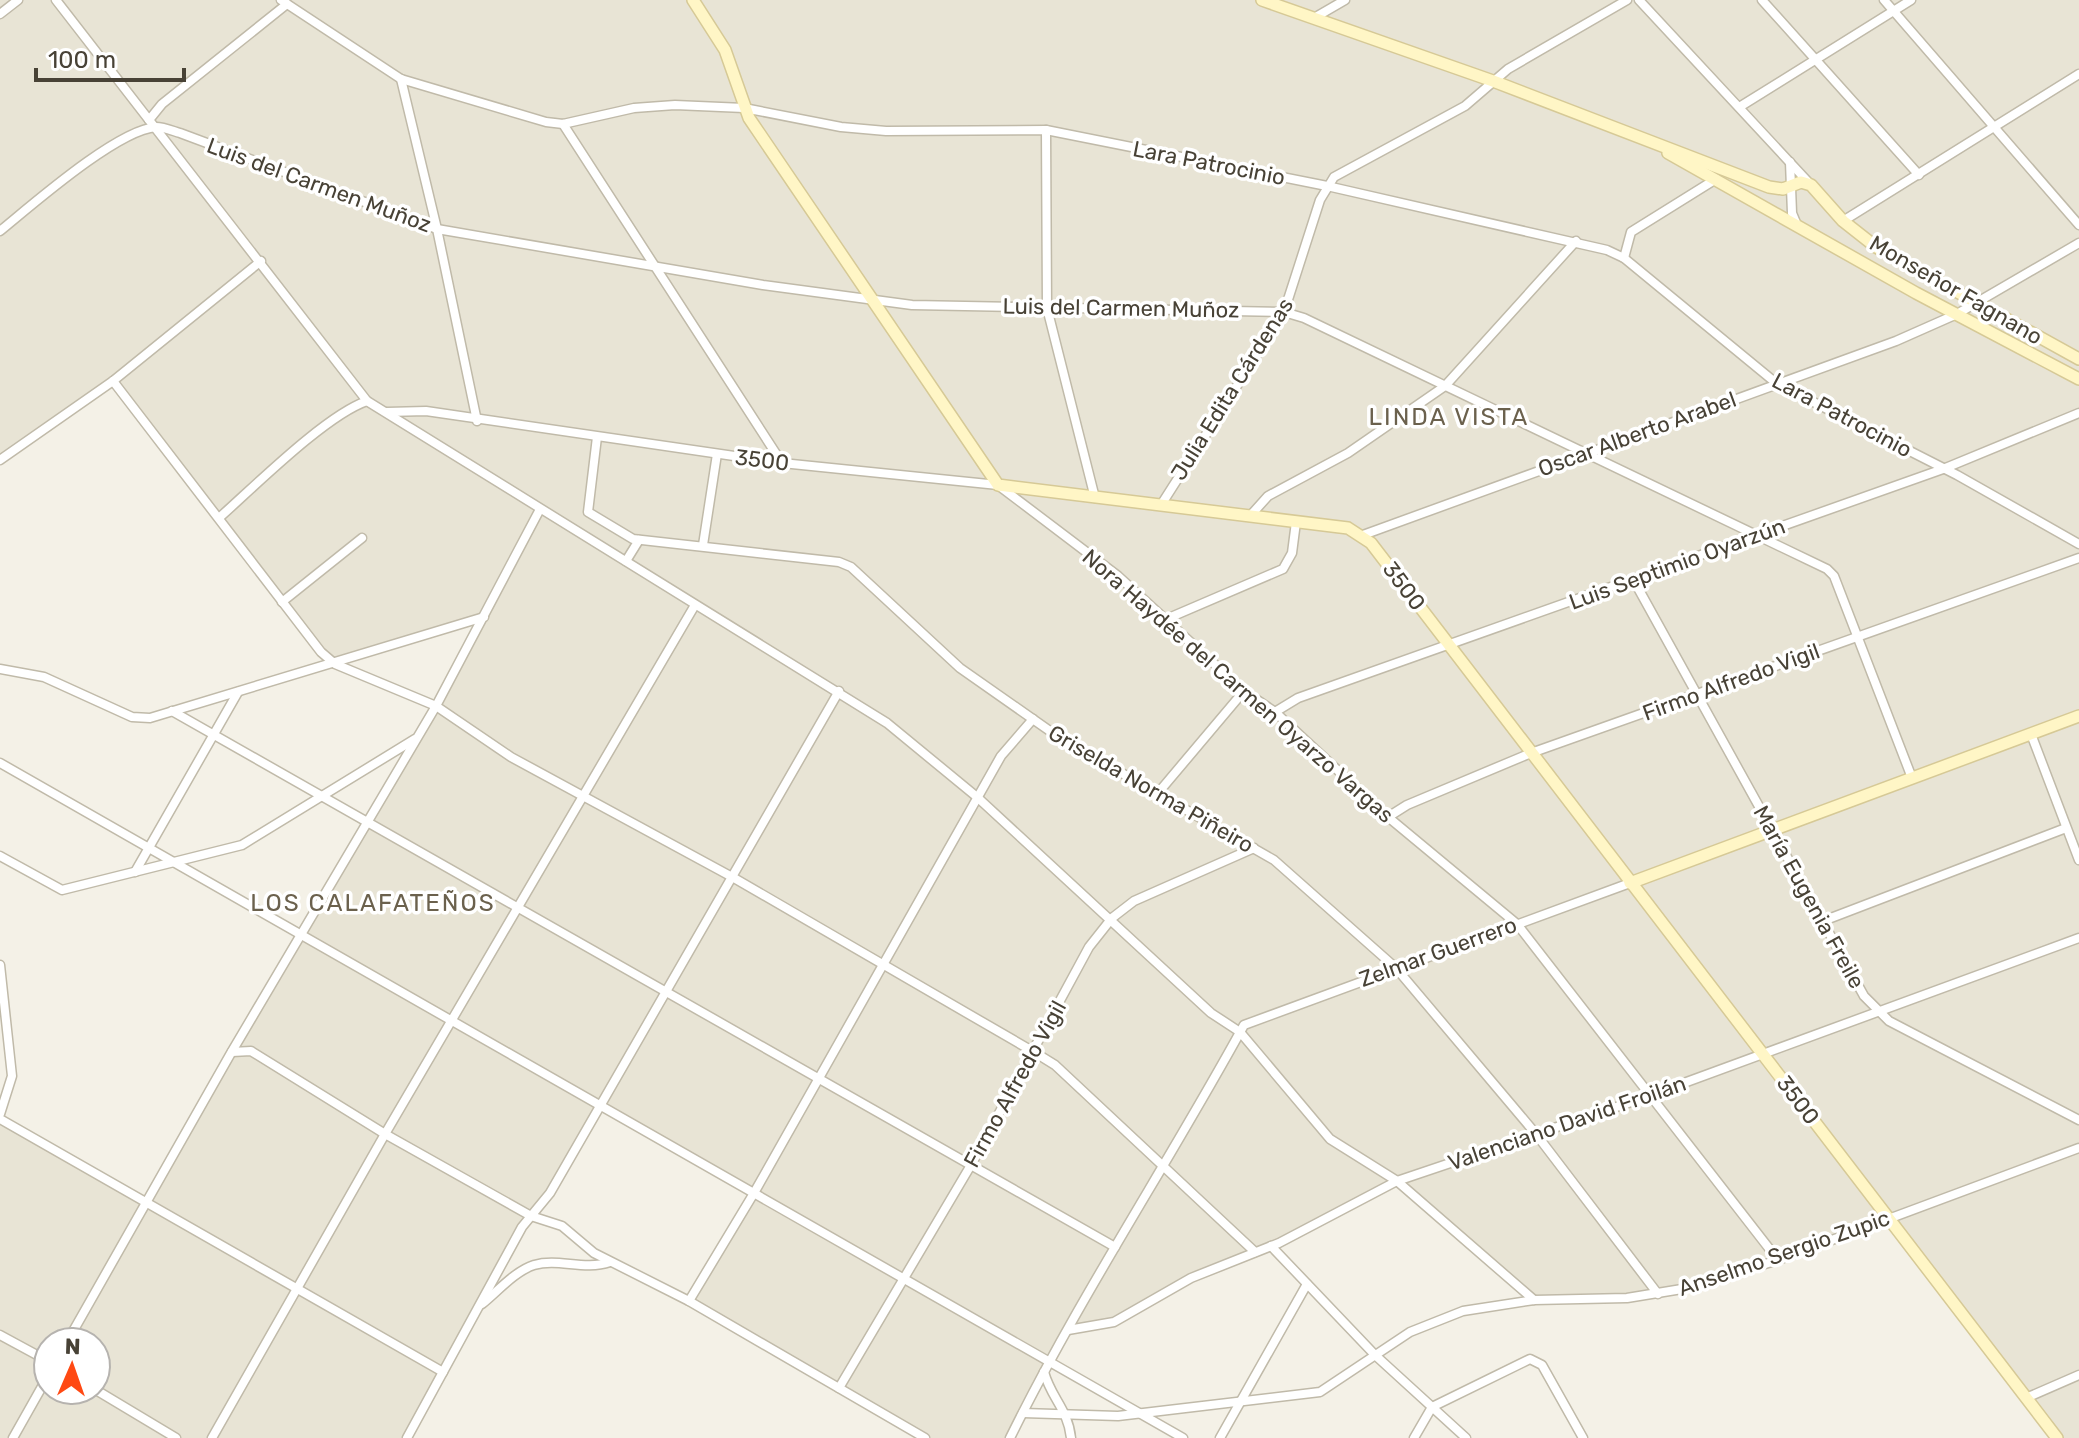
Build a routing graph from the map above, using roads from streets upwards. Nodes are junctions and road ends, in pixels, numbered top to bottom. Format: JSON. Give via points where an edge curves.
{"nodes":[{"id":1,"x":18,"y":0,"type":"edge"},
{"id":2,"x":56,"y":0,"type":"edge"},
{"id":3,"x":693,"y":0,"type":"edge"},
{"id":4,"x":1262,"y":0,"type":"edge"},
{"id":5,"x":1345,"y":0,"type":"edge"},
{"id":6,"x":1627,"y":0,"type":"edge"},
{"id":7,"x":1639,"y":0,"type":"edge"},
{"id":8,"x":1762,"y":0,"type":"edge"},
{"id":9,"x":1884,"y":0,"type":"edge"},
{"id":10,"x":1911,"y":0,"type":"edge"},
{"id":11,"x":284,"y":2,"type":"edge"},
{"id":12,"x":1893,"y":10,"type":"junction"},
{"id":13,"x":0,"y":14,"type":"edge"},
{"id":14,"x":1314,"y":18,"type":"junction"},
{"id":15,"x":1815,"y":59,"type":"junction"},
{"id":16,"x":2079,"y":74,"type":"edge"},
{"id":17,"x":401,"y":79,"type":"junction"},
{"id":18,"x":1493,"y":81,"type":"junction"},
{"id":19,"x":1741,"y":106,"type":"junction"},
{"id":20,"x":744,"y":108,"type":"junction"},
{"id":21,"x":152,"y":124,"type":"junction"},
{"id":22,"x":563,"y":124,"type":"junction"},
{"id":23,"x":1993,"y":127,"type":"junction"},
{"id":24,"x":1046,"y":130,"type":"junction"},
{"id":25,"x":1625,"y":130,"type":"junction"},
{"id":26,"x":1790,"y":161,"type":"junction"},
{"id":27,"x":1919,"y":175,"type":"junction"},
{"id":28,"x":1716,"y":179,"type":"junction"},
{"id":29,"x":1811,"y":185,"type":"junction"},
{"id":30,"x":1327,"y":186,"type":"junction"},
{"id":31,"x":1791,"y":187,"type":"junction"},
{"id":32,"x":1843,"y":221,"type":"junction"},
{"id":33,"x":1797,"y":225,"type":"junction"},
{"id":34,"x":2079,"y":225,"type":"edge"},
{"id":35,"x":437,"y":229,"type":"junction"},
{"id":36,"x":0,"y":231,"type":"edge"},
{"id":37,"x":1576,"y":241,"type":"junction"},
{"id":38,"x":2079,"y":243,"type":"edge"},
{"id":39,"x":1624,"y":258,"type":"junction"},
{"id":40,"x":261,"y":261,"type":"junction"},
{"id":41,"x":651,"y":264,"type":"junction"},
{"id":42,"x":870,"y":300,"type":"junction"},
{"id":43,"x":1975,"y":304,"type":"junction"},
{"id":44,"x":1047,"y":308,"type":"junction"},
{"id":45,"x":1284,"y":312,"type":"junction"},
{"id":46,"x":1957,"y":314,"type":"junction"},
{"id":47,"x":2079,"y":359,"type":"edge"},
{"id":48,"x":2079,"y":379,"type":"edge"},
{"id":49,"x":113,"y":381,"type":"junction"},
{"id":50,"x":1776,"y":383,"type":"junction"},
{"id":51,"x":1445,"y":386,"type":"junction"},
{"id":52,"x":367,"y":401,"type":"junction"},
{"id":53,"x":387,"y":412,"type":"junction"},
{"id":54,"x":2079,"y":413,"type":"edge"},
{"id":55,"x":477,"y":421,"type":"junction"},
{"id":56,"x":597,"y":437,"type":"junction"},
{"id":57,"x":1583,"y":453,"type":"junction"},
{"id":58,"x":717,"y":454,"type":"junction"},
{"id":59,"x":0,"y":460,"type":"edge"},
{"id":60,"x":782,"y":463,"type":"junction"},
{"id":61,"x":1943,"y":469,"type":"junction"},
{"id":62,"x":998,"y":485,"type":"junction"},
{"id":63,"x":1095,"y":498,"type":"junction"},
{"id":64,"x":1161,"y":505,"type":"junction"},
{"id":65,"x":539,"y":511,"type":"junction"},
{"id":66,"x":1250,"y":516,"type":"junction"},
{"id":67,"x":220,"y":517,"type":"junction"},
{"id":68,"x":1296,"y":522,"type":"junction"},
{"id":69,"x":1760,"y":534,"type":"junction"},
{"id":70,"x":1363,"y":535,"type":"junction"},
{"id":71,"x":362,"y":538,"type":"dead end"},
{"id":72,"x":639,"y":540,"type":"junction"},
{"id":73,"x":2079,"y":544,"type":"edge"},
{"id":74,"x":703,"y":545,"type":"junction"},
{"id":75,"x":2079,"y":558,"type":"edge"},
{"id":76,"x":626,"y":561,"type":"junction"},
{"id":77,"x":1633,"y":579,"type":"junction"},
{"id":78,"x":282,"y":602,"type":"junction"},
{"id":79,"x":695,"y":605,"type":"junction"},
{"id":80,"x":484,"y":617,"type":"junction"},
{"id":81,"x":1164,"y":620,"type":"junction"},
{"id":82,"x":1857,"y":637,"type":"junction"},
{"id":83,"x":1449,"y":645,"type":"junction"},
{"id":84,"x":335,"y":664,"type":"junction"},
{"id":85,"x":0,"y":669,"type":"edge"},
{"id":86,"x":839,"y":691,"type":"junction"},
{"id":87,"x":1244,"y":691,"type":"junction"},
{"id":88,"x":238,"y":692,"type":"junction"},
{"id":89,"x":1698,"y":694,"type":"junction"},
{"id":90,"x":436,"y":706,"type":"junction"},
{"id":91,"x":172,"y":711,"type":"junction"},
{"id":92,"x":1275,"y":712,"type":"junction"},
{"id":93,"x":2079,"y":716,"type":"edge"},
{"id":94,"x":1033,"y":719,"type":"junction"},
{"id":95,"x":2031,"y":734,"type":"junction"},
{"id":96,"x":213,"y":735,"type":"junction"},
{"id":97,"x":417,"y":738,"type":"junction"},
{"id":98,"x":1531,"y":753,"type":"junction"},
{"id":99,"x":0,"y":763,"type":"edge"},
{"id":100,"x":1912,"y":778,"type":"junction"},
{"id":101,"x":1158,"y":793,"type":"junction"},
{"id":102,"x":583,"y":794,"type":"junction"},
{"id":103,"x":324,"y":796,"type":"junction"},
{"id":104,"x":977,"y":797,"type":"junction"},
{"id":105,"x":1388,"y":817,"type":"junction"},
{"id":106,"x":367,"y":820,"type":"junction"},
{"id":107,"x":2066,"y":828,"type":"junction"},
{"id":108,"x":1772,"y":830,"type":"junction"},
{"id":109,"x":149,"y":848,"type":"junction"},
{"id":110,"x":1254,"y":848,"type":"junction"},
{"id":111,"x":0,"y":856,"type":"edge"},
{"id":112,"x":2079,"y":860,"type":"edge"},
{"id":113,"x":173,"y":862,"type":"junction"},
{"id":114,"x":135,"y":872,"type":"junction"},
{"id":115,"x":734,"y":878,"type":"junction"},
{"id":116,"x":1630,"y":883,"type":"junction"},
{"id":117,"x":517,"y":907,"type":"junction"},
{"id":118,"x":1112,"y":918,"type":"junction"},
{"id":119,"x":1823,"y":921,"type":"junction"},
{"id":120,"x":1517,"y":924,"type":"junction"},
{"id":121,"x":301,"y":935,"type":"junction"},
{"id":122,"x":2079,"y":938,"type":"edge"},
{"id":123,"x":883,"y":963,"type":"junction"},
{"id":124,"x":0,"y":965,"type":"edge"},
{"id":125,"x":1396,"y":968,"type":"junction"},
{"id":126,"x":667,"y":992,"type":"junction"},
{"id":127,"x":1878,"y":1012,"type":"junction"},
{"id":128,"x":452,"y":1021,"type":"junction"},
{"id":129,"x":1240,"y":1032,"type":"junction"},
{"id":130,"x":1034,"y":1052,"type":"junction"},
{"id":131,"x":231,"y":1053,"type":"junction"},
{"id":132,"x":1763,"y":1054,"type":"junction"},
{"id":133,"x":818,"y":1078,"type":"junction"},
{"id":134,"x":1647,"y":1096,"type":"junction"},
{"id":135,"x":598,"y":1107,"type":"junction"},
{"id":136,"x":0,"y":1116,"type":"edge"},
{"id":137,"x":2079,"y":1120,"type":"edge"},
{"id":138,"x":385,"y":1134,"type":"junction"},
{"id":139,"x":1536,"y":1134,"type":"junction"},
{"id":140,"x":2079,"y":1148,"type":"edge"},
{"id":141,"x":971,"y":1165,"type":"junction"},
{"id":142,"x":1162,"y":1165,"type":"junction"},
{"id":143,"x":1397,"y":1181,"type":"junction"},
{"id":144,"x":754,"y":1193,"type":"junction"},
{"id":145,"x":145,"y":1204,"type":"junction"},
{"id":146,"x":531,"y":1216,"type":"junction"},
{"id":147,"x":1888,"y":1219,"type":"junction"},
{"id":148,"x":1271,"y":1246,"type":"junction"},
{"id":149,"x":1115,"y":1247,"type":"junction"},
{"id":150,"x":1255,"y":1252,"type":"junction"},
{"id":151,"x":1778,"y":1260,"type":"junction"},
{"id":152,"x":610,"y":1262,"type":"junction"},
{"id":153,"x":905,"y":1277,"type":"junction"},
{"id":154,"x":1307,"y":1284,"type":"junction"},
{"id":155,"x":297,"y":1289,"type":"junction"},
{"id":156,"x":1658,"y":1294,"type":"junction"},
{"id":157,"x":1534,"y":1300,"type":"junction"},
{"id":158,"x":689,"y":1301,"type":"junction"},
{"id":159,"x":478,"y":1307,"type":"junction"},
{"id":160,"x":76,"y":1326,"type":"edge"},
{"id":161,"x":1068,"y":1330,"type":"junction"},
{"id":162,"x":0,"y":1335,"type":"edge"},
{"id":163,"x":32,"y":1352,"type":"edge"},
{"id":164,"x":1375,"y":1355,"type":"junction"},
{"id":165,"x":1046,"y":1367,"type":"junction"},
{"id":166,"x":443,"y":1372,"type":"junction"},
{"id":167,"x":2079,"y":1375,"type":"edge"},
{"id":168,"x":839,"y":1388,"type":"junction"},
{"id":169,"x":2026,"y":1398,"type":"junction"},
{"id":170,"x":112,"y":1400,"type":"edge"},
{"id":171,"x":1240,"y":1402,"type":"junction"},
{"id":172,"x":32,"y":1404,"type":"edge"},
{"id":173,"x":1432,"y":1407,"type":"junction"},
{"id":174,"x":1023,"y":1413,"type":"junction"},
{"id":175,"x":1067,"y":1413,"type":"junction"},
{"id":176,"x":1139,"y":1413,"type":"junction"},
{"id":177,"x":13,"y":1438,"type":"edge"},
{"id":178,"x":176,"y":1438,"type":"edge"},
{"id":179,"x":212,"y":1438,"type":"edge"},
{"id":180,"x":407,"y":1438,"type":"edge"},
{"id":181,"x":925,"y":1438,"type":"edge"},
{"id":182,"x":1010,"y":1438,"type":"edge"},
{"id":183,"x":1071,"y":1438,"type":"edge"},
{"id":184,"x":1183,"y":1438,"type":"edge"},
{"id":185,"x":1220,"y":1438,"type":"edge"},
{"id":186,"x":1414,"y":1438,"type":"edge"},
{"id":187,"x":1466,"y":1438,"type":"edge"},
{"id":188,"x":1583,"y":1438,"type":"edge"},
{"id":189,"x":2057,"y":1438,"type":"edge"}],
"edges":[{"from":1,"to":13,"type":"street"},
{"from":2,"to":21,"type":"street"},
{"from":3,"to":20,"type":"street","name":"Nora Haydée del Carmen Oyarzo Vargas","via":[[725,50]]},
{"from":4,"to":14,"type":"street","name":"Monseñor Fagnano"},
{"from":5,"to":14,"type":"street"},
{"from":6,"to":18,"type":"street"},
{"from":7,"to":19,"type":"street"},
{"from":8,"to":15,"type":"street"},
{"from":9,"to":12,"type":"street"},
{"from":10,"to":12,"type":"street"},
{"from":11,"to":17,"type":"street","name":"Lara Patrocinio"},
{"from":11,"to":21,"type":"street","via":[[162,104]]},
{"from":12,"to":15,"type":"street"},
{"from":12,"to":23,"type":"street"},
{"from":14,"to":18,"type":"street","name":"Monseñor Fagnano"},
{"from":15,"to":19,"type":"street"},
{"from":15,"to":27,"type":"street"},
{"from":16,"to":23,"type":"street"},
{"from":17,"to":22,"type":"street","name":"Lara Patrocinio"},
{"from":17,"to":35,"type":"street"},
{"from":18,"to":25,"type":"street","name":"Monseñor Fagnano"},
{"from":18,"to":30,"type":"street","via":[[1465,106],[1334,177]]},
{"from":19,"to":26,"type":"street"},
{"from":20,"to":22,"type":"street","name":"Lara Patrocinio","via":[[656,105]]},
{"from":20,"to":24,"type":"street","name":"Lara Patrocinio","via":[[886,131]]},
{"from":20,"to":42,"type":"street","name":"Nora Haydée del Carmen Oyarzo Vargas"},
{"from":21,"to":35,"type":"street","name":"Luis del Carmen Muñoz"},
{"from":21,"to":36,"type":"street","via":[[80,168]]},
{"from":21,"to":40,"type":"street"},
{"from":22,"to":41,"type":"street"},
{"from":23,"to":27,"type":"street"},
{"from":23,"to":34,"type":"street"},
{"from":24,"to":30,"type":"street","name":"Lara Patrocinio"},
{"from":24,"to":44,"type":"street"},
{"from":25,"to":28,"type":"street","name":"Monseñor Fagnano"},
{"from":25,"to":31,"type":"street","name":"Monseñor Fagnano","via":[[1769,187]]},
{"from":26,"to":29,"type":"street"},
{"from":26,"to":31,"type":"street"},
{"from":27,"to":32,"type":"street"},
{"from":28,"to":33,"type":"street","name":"Monseñor Fagnano"},
{"from":28,"to":39,"type":"street","via":[[1631,232]]},
{"from":29,"to":31,"type":"street","name":"Monseñor Fagnano"},
{"from":29,"to":32,"type":"street","name":"Monseñor Fagnano"},
{"from":30,"to":37,"type":"street","name":"Lara Patrocinio"},
{"from":30,"to":45,"type":"street","name":"Julia Edita Cárdenas"},
{"from":31,"to":33,"type":"street"},
{"from":32,"to":43,"type":"street","name":"Monseñor Fagnano","via":[[1876,247]]},
{"from":33,"to":46,"type":"street","name":"Monseñor Fagnano"},
{"from":35,"to":41,"type":"street","name":"Luis del Carmen Muñoz"},
{"from":35,"to":55,"type":"street"},
{"from":37,"to":39,"type":"street","name":"Lara Patrocinio"},
{"from":37,"to":51,"type":"street"},
{"from":38,"to":43,"type":"street","name":"Oscar Alberto Arabel"},
{"from":39,"to":50,"type":"street","name":"Lara Patrocinio"},
{"from":40,"to":49,"type":"street"},
{"from":40,"to":52,"type":"street"},
{"from":41,"to":42,"type":"street","name":"Luis del Carmen Muñoz"},
{"from":41,"to":60,"type":"street"},
{"from":42,"to":44,"type":"street","name":"Luis del Carmen Muñoz"},
{"from":42,"to":62,"type":"street","name":"Nora Haydée del Carmen Oyarzo Vargas"},
{"from":43,"to":46,"type":"street","name":"Oscar Alberto Arabel"},
{"from":43,"to":47,"type":"street","name":"Monseñor Fagnano"},
{"from":44,"to":45,"type":"street","name":"Luis del Carmen Muñoz"},
{"from":44,"to":63,"type":"street"},
{"from":45,"to":51,"type":"street","name":"Luis del Carmen Muñoz"},
{"from":45,"to":64,"type":"street","name":"Julia Edita Cárdenas"},
{"from":46,"to":48,"type":"street","name":"Monseñor Fagnano"},
{"from":46,"to":50,"type":"street","name":"Oscar Alberto Arabel"},
{"from":49,"to":59,"type":"street"},
{"from":49,"to":67,"type":"street"},
{"from":50,"to":57,"type":"street","name":"Oscar Alberto Arabel"},
{"from":50,"to":61,"type":"street","name":"Lara Patrocinio"},
{"from":51,"to":57,"type":"street","name":"Luis del Carmen Muñoz"},
{"from":51,"to":66,"type":"street","via":[[1348,453],[1268,496]]},
{"from":52,"to":53,"type":"street","name":"3500"},
{"from":52,"to":67,"type":"street","via":[[354,405],[292,453]]},
{"from":53,"to":55,"type":"street","name":"3500","via":[[417,410]]},
{"from":53,"to":65,"type":"street"},
{"from":54,"to":61,"type":"street","name":"Luis Septimio Oyarzún"},
{"from":55,"to":56,"type":"street","name":"3500"},
{"from":56,"to":58,"type":"street","name":"3500"},
{"from":56,"to":72,"type":"street","name":"Griselda Norma Piñeiro","via":[[588,512]]},
{"from":57,"to":69,"type":"street","name":"Luis del Carmen Muñoz"},
{"from":57,"to":70,"type":"street","name":"Oscar Alberto Arabel"},
{"from":58,"to":60,"type":"street","name":"3500"},
{"from":58,"to":74,"type":"street"},
{"from":60,"to":62,"type":"street","name":"3500"},
{"from":61,"to":69,"type":"street","name":"Luis Septimio Oyarzún"},
{"from":61,"to":73,"type":"street","name":"Lara Patrocinio"},
{"from":62,"to":63,"type":"street","name":"3500"},
{"from":62,"to":81,"type":"street","name":"Nora Haydée del Carmen Oyarzo Vargas","via":[[1118,576]]},
{"from":63,"to":64,"type":"street","name":"3500"},
{"from":64,"to":66,"type":"street","name":"3500"},
{"from":65,"to":76,"type":"street"},
{"from":65,"to":80,"type":"street"},
{"from":66,"to":68,"type":"street","name":"3500"},
{"from":67,"to":78,"type":"street"},
{"from":68,"to":70,"type":"street","name":"3500","via":[[1348,528]]},
{"from":68,"to":81,"type":"street","via":[[1292,553],[1283,569]]},
{"from":69,"to":77,"type":"street","name":"Luis Septimio Oyarzún"},
{"from":69,"to":82,"type":"street","name":"Luis del Carmen Muñoz","via":[[1834,576]]},
{"from":70,"to":83,"type":"street","name":"3500"},
{"from":71,"to":78,"type":"street"},
{"from":72,"to":74,"type":"street","name":"Griselda Norma Piñeiro"},
{"from":72,"to":76,"type":"street"},
{"from":74,"to":94,"type":"street","name":"Griselda Norma Piñeiro","via":[[851,567],[945,656]]},
{"from":75,"to":82,"type":"street","name":"Firmo Alfredo Vigil"},
{"from":76,"to":79,"type":"street"},
{"from":77,"to":83,"type":"street","name":"Luis Septimio Oyarzún"},
{"from":77,"to":89,"type":"street","name":"María Eugenia Freile"},
{"from":78,"to":84,"type":"street"},
{"from":79,"to":86,"type":"street"},
{"from":79,"to":102,"type":"street"},
{"from":80,"to":84,"type":"street"},
{"from":80,"to":90,"type":"street"},
{"from":81,"to":87,"type":"street","name":"Nora Haydée del Carmen Oyarzo Vargas"},
{"from":82,"to":89,"type":"street","name":"Firmo Alfredo Vigil"},
{"from":82,"to":100,"type":"street","name":"Luis del Carmen Muñoz"},
{"from":83,"to":92,"type":"street","name":"Luis Septimio Oyarzún","via":[[1298,698]]},
{"from":83,"to":98,"type":"street","name":"3500"},
{"from":84,"to":88,"type":"street"},
{"from":84,"to":90,"type":"street"},
{"from":85,"to":91,"type":"street","via":[[44,677],[132,717]]},
{"from":86,"to":104,"type":"street"},
{"from":86,"to":115,"type":"street"},
{"from":87,"to":92,"type":"street","name":"Nora Haydée del Carmen Oyarzo Vargas"},
{"from":87,"to":101,"type":"street"},
{"from":88,"to":91,"type":"street"},
{"from":88,"to":96,"type":"street"},
{"from":89,"to":98,"type":"street","name":"Firmo Alfredo Vigil"},
{"from":89,"to":108,"type":"street","name":"María Eugenia Freile"},
{"from":90,"to":97,"type":"street"},
{"from":90,"to":102,"type":"street","via":[[511,757]]},
{"from":91,"to":96,"type":"street"},
{"from":92,"to":105,"type":"street","name":"Nora Haydée del Carmen Oyarzo Vargas"},
{"from":93,"to":95,"type":"street","name":"Zelmar Guerrero"},
{"from":94,"to":101,"type":"street","name":"Griselda Norma Piñeiro"},
{"from":94,"to":104,"type":"street","via":[[1012,740]]},
{"from":95,"to":100,"type":"street","name":"Zelmar Guerrero"},
{"from":95,"to":107,"type":"street"},
{"from":96,"to":103,"type":"street"},
{"from":96,"to":109,"type":"street"},
{"from":97,"to":103,"type":"street"},
{"from":97,"to":106,"type":"street"},
{"from":98,"to":105,"type":"street","name":"Firmo Alfredo Vigil"},
{"from":98,"to":116,"type":"street","name":"3500"},
{"from":99,"to":109,"type":"street"},
{"from":100,"to":108,"type":"street","name":"Zelmar Guerrero"},
{"from":101,"to":110,"type":"street","name":"Griselda Norma Piñeiro"},
{"from":102,"to":115,"type":"street"},
{"from":102,"to":117,"type":"street"},
{"from":103,"to":106,"type":"street"},
{"from":103,"to":113,"type":"street","via":[[242,845]]},
{"from":104,"to":118,"type":"street"},
{"from":104,"to":123,"type":"street"},
{"from":105,"to":120,"type":"street","name":"Nora Haydée del Carmen Oyarzo Vargas"},
{"from":106,"to":117,"type":"street"},
{"from":106,"to":121,"type":"street"},
{"from":107,"to":112,"type":"street"},
{"from":107,"to":119,"type":"street"},
{"from":108,"to":116,"type":"street","name":"Zelmar Guerrero"},
{"from":108,"to":119,"type":"street","name":"María Eugenia Freile"},
{"from":109,"to":113,"type":"street"},
{"from":109,"to":114,"type":"street"},
{"from":110,"to":118,"type":"street","name":"Firmo Alfredo Vigil","via":[[1134,901]]},
{"from":110,"to":125,"type":"street","name":"Griselda Norma Piñeiro"},
{"from":111,"to":114,"type":"street","via":[[62,890]]},
{"from":113,"to":114,"type":"street"},
{"from":113,"to":121,"type":"street"},
{"from":115,"to":123,"type":"street"},
{"from":115,"to":126,"type":"street"},
{"from":116,"to":120,"type":"street","name":"Zelmar Guerrero"},
{"from":116,"to":132,"type":"street","name":"3500"},
{"from":117,"to":126,"type":"street"},
{"from":117,"to":128,"type":"street"},
{"from":118,"to":129,"type":"street","via":[[1211,1013]]},
{"from":118,"to":130,"type":"street","name":"Firmo Alfredo Vigil","via":[[1089,947]]},
{"from":119,"to":127,"type":"street","name":"María Eugenia Freile"},
{"from":120,"to":125,"type":"street","name":"Zelmar Guerrero"},
{"from":120,"to":134,"type":"street","name":"Nora Haydée del Carmen Oyarzo Vargas"},
{"from":121,"to":128,"type":"street"},
{"from":121,"to":131,"type":"street"},
{"from":122,"to":127,"type":"street","name":"Valenciano David Froilán"},
{"from":123,"to":130,"type":"street"},
{"from":123,"to":133,"type":"street"},
{"from":124,"to":136,"type":"street","via":[[12,1076]]},
{"from":125,"to":129,"type":"street","name":"Zelmar Guerrero","via":[[1253,1020]]},
{"from":125,"to":139,"type":"street","name":"Griselda Norma Piñeiro"},
{"from":126,"to":133,"type":"street"},
{"from":126,"to":135,"type":"street"},
{"from":127,"to":132,"type":"street","name":"Valenciano David Froilán"},
{"from":127,"to":137,"type":"street","name":"María Eugenia Freile"},
{"from":128,"to":135,"type":"street"},
{"from":128,"to":138,"type":"street"},
{"from":129,"to":142,"type":"street"},
{"from":129,"to":143,"type":"street","via":[[1323,1132]]},
{"from":130,"to":141,"type":"street","name":"Firmo Alfredo Vigil"},
{"from":130,"to":142,"type":"street","via":[[1055,1065]]},
{"from":131,"to":138,"type":"street","via":[[251,1051]]},
{"from":131,"to":145,"type":"street"},
{"from":132,"to":134,"type":"street","name":"Valenciano David Froilán"},
{"from":132,"to":147,"type":"street","name":"3500"},
{"from":133,"to":141,"type":"street"},
{"from":133,"to":144,"type":"street"},
{"from":134,"to":139,"type":"street","name":"Valenciano David Froilán"},
{"from":134,"to":151,"type":"street","name":"Nora Haydée del Carmen Oyarzo Vargas"},
{"from":135,"to":144,"type":"street"},
{"from":135,"to":146,"type":"street","via":[[550,1193]]},
{"from":136,"to":145,"type":"street"},
{"from":138,"to":146,"type":"street"},
{"from":138,"to":155,"type":"street"},
{"from":139,"to":143,"type":"street","name":"Valenciano David Froilán"},
{"from":139,"to":156,"type":"street","name":"Griselda Norma Piñeiro"},
{"from":140,"to":147,"type":"street","name":"Anselmo Sergio Zupic"},
{"from":141,"to":149,"type":"street"},
{"from":141,"to":153,"type":"street","name":"Firmo Alfredo Vigil"},
{"from":142,"to":149,"type":"street"},
{"from":142,"to":150,"type":"street"},
{"from":143,"to":148,"type":"street","name":"Valenciano David Froilán"},
{"from":143,"to":157,"type":"street"},
{"from":144,"to":153,"type":"street"},
{"from":144,"to":158,"type":"street"},
{"from":145,"to":155,"type":"street"},
{"from":145,"to":160,"type":"street"},
{"from":146,"to":152,"type":"street","via":[[571,1232]]},
{"from":146,"to":159,"type":"street"},
{"from":147,"to":151,"type":"street","name":"Anselmo Sergio Zupic"},
{"from":147,"to":169,"type":"street","name":"3500"},
{"from":148,"to":150,"type":"street","name":"Valenciano David Froilán"},
{"from":148,"to":154,"type":"street"},
{"from":149,"to":161,"type":"street"},
{"from":150,"to":161,"type":"street","name":"Valenciano David Froilán","via":[[1191,1278],[1114,1322]]},
{"from":151,"to":156,"type":"street","name":"Anselmo Sergio Zupic"},
{"from":152,"to":158,"type":"street"},
{"from":152,"to":159,"type":"street","via":[[589,1267],[537,1264]]},
{"from":153,"to":165,"type":"street"},
{"from":153,"to":168,"type":"street","name":"Firmo Alfredo Vigil"},
{"from":154,"to":164,"type":"street"},
{"from":154,"to":171,"type":"street"},
{"from":155,"to":166,"type":"street"},
{"from":155,"to":179,"type":"street"},
{"from":156,"to":157,"type":"street","name":"Anselmo Sergio Zupic"},
{"from":157,"to":164,"type":"street","name":"Anselmo Sergio Zupic","via":[[1463,1311],[1410,1332]]},
{"from":158,"to":168,"type":"street"},
{"from":159,"to":166,"type":"street"},
{"from":161,"to":165,"type":"street"},
{"from":162,"to":163,"type":"street"},
{"from":164,"to":171,"type":"street","name":"Anselmo Sergio Zupic","via":[[1320,1392]]},
{"from":164,"to":173,"type":"street"},
{"from":165,"to":174,"type":"street"},
{"from":165,"to":175,"type":"street","via":[[1048,1388]]},
{"from":165,"to":176,"type":"street"},
{"from":166,"to":180,"type":"street"},
{"from":167,"to":169,"type":"street"},
{"from":168,"to":181,"type":"street"},
{"from":169,"to":189,"type":"street","name":"3500"},
{"from":170,"to":178,"type":"street"},
{"from":171,"to":176,"type":"street","name":"Anselmo Sergio Zupic"},
{"from":171,"to":185,"type":"street"},
{"from":172,"to":177,"type":"street"},
{"from":173,"to":186,"type":"street"},
{"from":173,"to":187,"type":"street"},
{"from":173,"to":188,"type":"street","via":[[1536,1359]]},
{"from":174,"to":175,"type":"street","name":"Anselmo Sergio Zupic"},
{"from":174,"to":182,"type":"street"},
{"from":175,"to":176,"type":"street","name":"Anselmo Sergio Zupic"},
{"from":175,"to":183,"type":"street"},
{"from":176,"to":184,"type":"street"}]}
